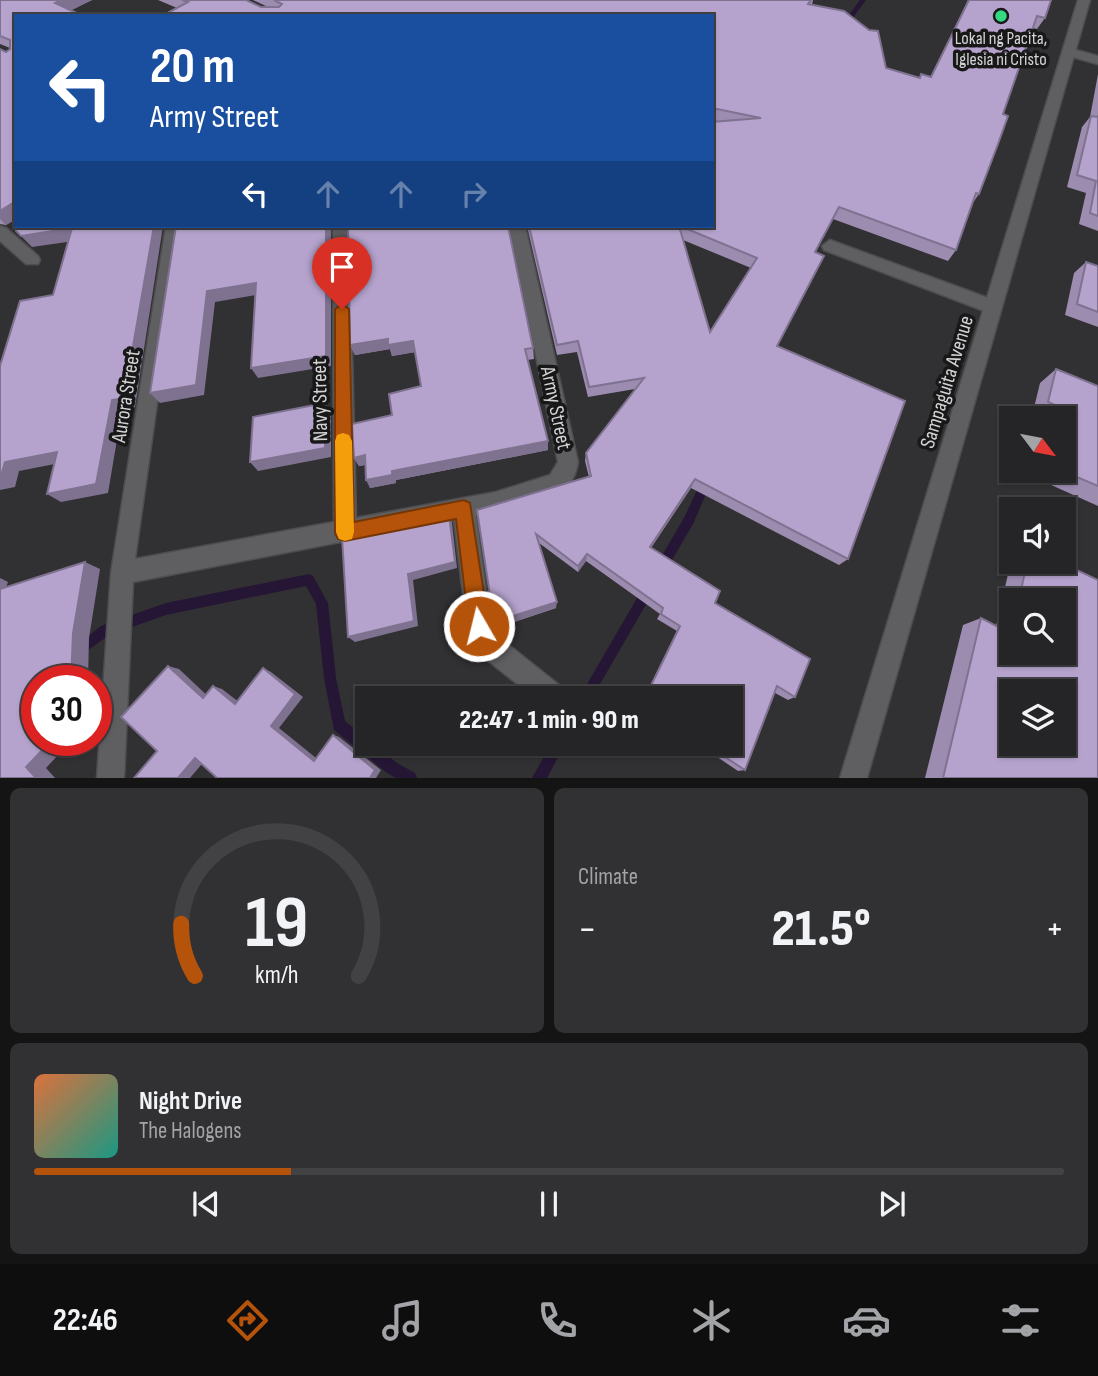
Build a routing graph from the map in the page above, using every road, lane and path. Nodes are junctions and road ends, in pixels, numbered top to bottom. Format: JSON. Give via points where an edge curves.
{"nodes":[{"id":1,"x":1084,"y":0,"type":"edge"},
{"id":2,"x":1069,"y":52,"type":"junction"},
{"id":3,"x":1098,"y":60,"type":"edge"},
{"id":4,"x":174,"y":228,"type":"edge"},
{"id":5,"x":341,"y":228,"type":"edge"},
{"id":6,"x":517,"y":228,"type":"edge"},
{"id":7,"x":0,"y":232,"type":"edge"},
{"id":8,"x":830,"y":246,"type":"dead end"},
{"id":9,"x":32,"y":260,"type":"dead end"},
{"id":10,"x":993,"y":307,"type":"junction"},
{"id":11,"x":464,"y":509,"type":"junction"},
{"id":12,"x":345,"y":533,"type":"junction"},
{"id":13,"x":122,"y":572,"type":"junction"},
{"id":14,"x":540,"y":686,"type":"edge"},
{"id":15,"x":110,"y":778,"type":"edge"},
{"id":16,"x":853,"y":778,"type":"edge"}],
"edges":[{"from":1,"to":2,"type":"street","name":"Sampaguita Avenue"},
{"from":2,"to":3,"type":"street"},
{"from":2,"to":10,"type":"street","name":"Sampaguita Avenue"},
{"from":4,"to":13,"type":"street","name":"Aurora Street"},
{"from":5,"to":12,"type":"street","name":"Navy Street"},
{"from":6,"to":11,"type":"street","name":"Army Street","via":[[568,462],[566,472],[546,488]]},
{"from":7,"to":9,"type":"street"},
{"from":8,"to":10,"type":"street"},
{"from":10,"to":16,"type":"street","name":"Sampaguita Avenue"},
{"from":11,"to":12,"type":"street","name":"Army Street"},
{"from":11,"to":14,"type":"street","via":[[479,626],[486,643]]},
{"from":12,"to":13,"type":"street","name":"Army Street"},
{"from":13,"to":15,"type":"street","name":"Aurora Street"}]}
